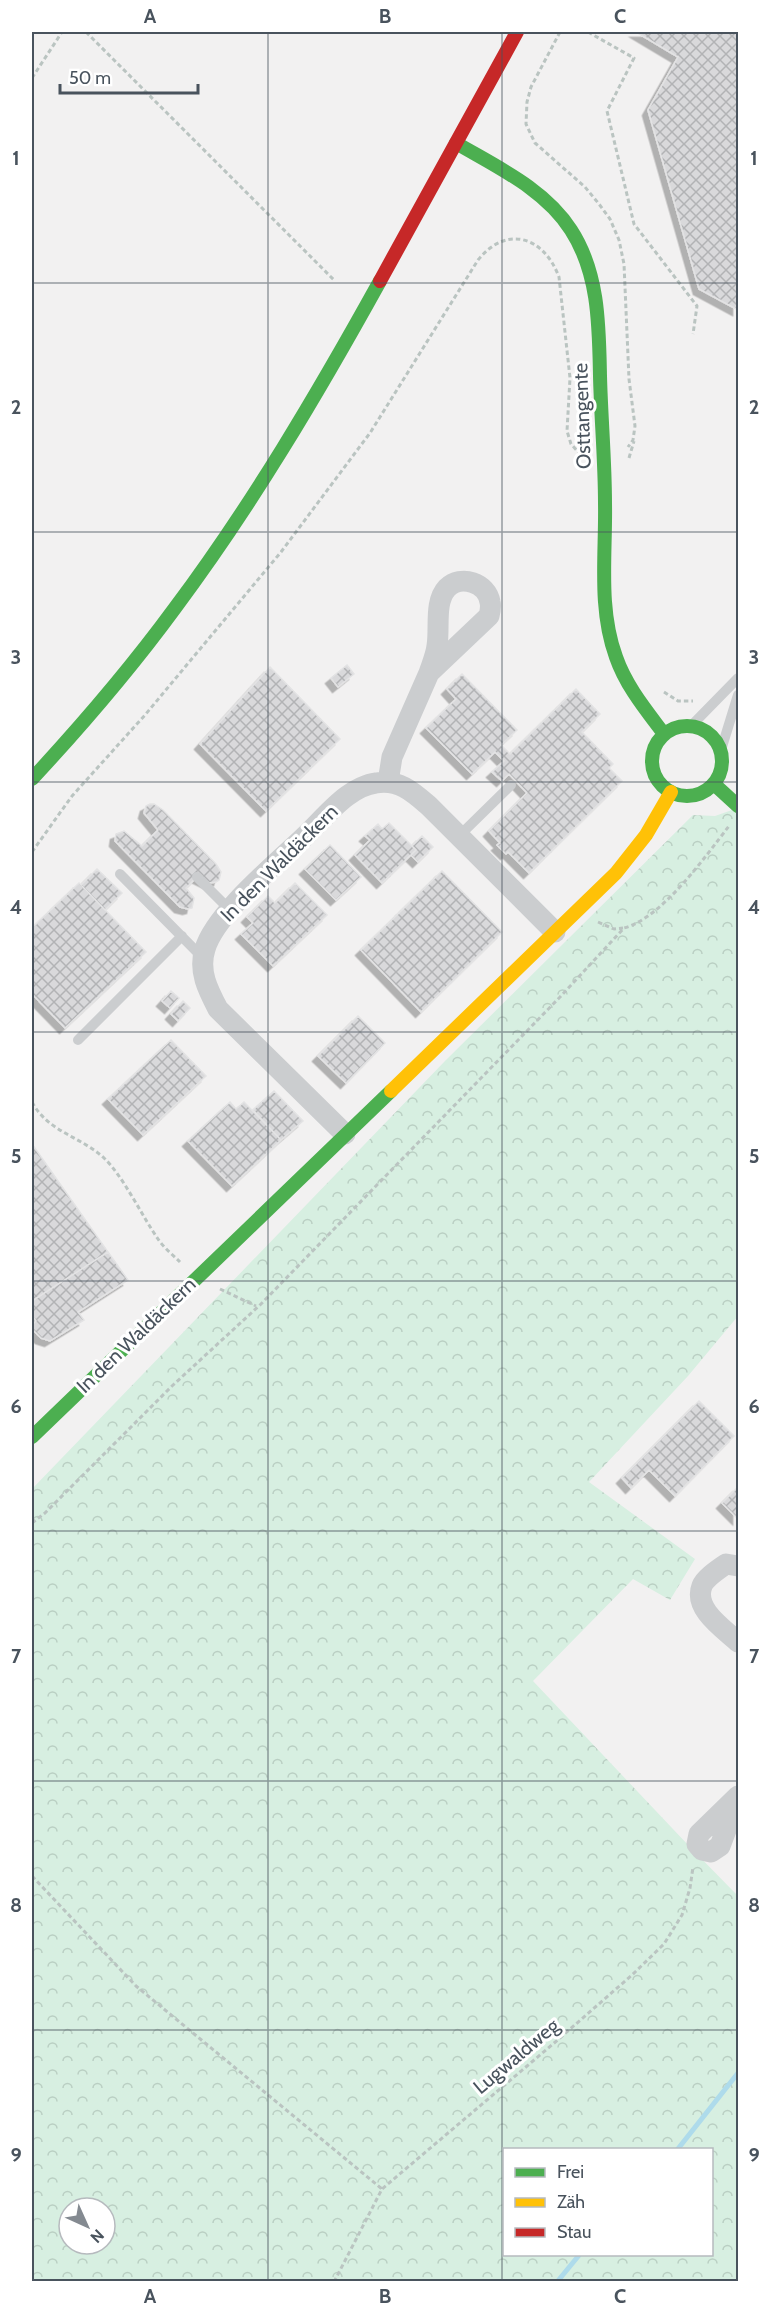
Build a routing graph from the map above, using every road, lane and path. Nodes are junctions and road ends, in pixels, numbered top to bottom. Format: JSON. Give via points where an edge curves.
{"nodes":[{"id":1,"x":62,"y":32,"type":"edge"},
{"id":2,"x":86,"y":32,"type":"edge"},
{"id":3,"x":517,"y":32,"type":"edge"},
{"id":4,"x":560,"y":32,"type":"edge"},
{"id":5,"x":588,"y":32,"type":"edge"},
{"id":6,"x":32,"y":78,"type":"edge"},
{"id":7,"x":456,"y":142,"type":"junction"},
{"id":8,"x":335,"y":281,"type":"dead end"},
{"id":9,"x":693,"y":334,"type":"dead end"},
{"id":10,"x":635,"y":426,"type":"junction"},
{"id":11,"x":604,"y":460,"type":"junction"},
{"id":12,"x":628,"y":464,"type":"dead end"},
{"id":13,"x":429,"y":673,"type":"dead end"},
{"id":14,"x":738,"y":678,"type":"edge"},
{"id":15,"x":660,"y":687,"type":"dead end"},
{"id":16,"x":738,"y":695,"type":"edge"},
{"id":17,"x":717,"y":699,"type":"junction"},
{"id":18,"x":691,"y":726,"type":"junction"},
{"id":19,"x":663,"y":734,"type":"junction"},
{"id":20,"x":721,"y":750,"type":"junction"},
{"id":21,"x":32,"y":779,"type":"edge"},
{"id":22,"x":388,"y":782,"type":"junction"},
{"id":23,"x":714,"y":784,"type":"junction"},
{"id":24,"x":511,"y":785,"type":"dead end"},
{"id":25,"x":670,"y":792,"type":"junction"},
{"id":26,"x":738,"y":806,"type":"edge"},
{"id":27,"x":727,"y":828,"type":"dead end"},
{"id":28,"x":459,"y":836,"type":"junction"},
{"id":29,"x":32,"y":852,"type":"edge"},
{"id":30,"x":120,"y":874,"type":"dead end"},
{"id":31,"x":197,"y":878,"type":"dead end"},
{"id":32,"x":230,"y":909,"type":"junction"},
{"id":33,"x":555,"y":933,"type":"junction"},
{"id":34,"x":182,"y":936,"type":"junction"},
{"id":35,"x":202,"y":957,"type":"junction"},
{"id":36,"x":78,"y":1040,"type":"dead end"},
{"id":37,"x":32,"y":1102,"type":"edge"},
{"id":38,"x":345,"y":1134,"type":"junction"},
{"id":39,"x":195,"y":1277,"type":"junction"},
{"id":40,"x":256,"y":1306,"type":"junction"},
{"id":41,"x":32,"y":1437,"type":"edge"},
{"id":42,"x":32,"y":1523,"type":"edge"},
{"id":43,"x":738,"y":1566,"type":"edge"},
{"id":44,"x":738,"y":1642,"type":"edge"},
{"id":45,"x":738,"y":1796,"type":"edge"},
{"id":46,"x":738,"y":1805,"type":"edge"},
{"id":47,"x":697,"y":1844,"type":"junction"},
{"id":48,"x":32,"y":1876,"type":"edge"},
{"id":49,"x":382,"y":2189,"type":"junction"},
{"id":50,"x":334,"y":2282,"type":"edge"}],
"edges":[{"from":1,"to":6,"type":"path"},
{"from":2,"to":8,"type":"path"},
{"from":3,"to":7,"type":"main road"},
{"from":4,"to":10,"type":"path","via":[[531,87],[526,124],[535,143],[599,204],[619,240]]},
{"from":5,"to":9,"type":"path","via":[[634,58],[607,111],[634,224],[697,306]]},
{"from":7,"to":11,"type":"main road","name":"Osttangente","via":[[554,208],[581,249],[595,299]]},
{"from":7,"to":21,"type":"main road","via":[[321,385],[218,548],[119,680]]},
{"from":10,"to":11,"type":"path","via":[[627,449]]},
{"from":10,"to":12,"type":"path"},
{"from":11,"to":19,"type":"main road","name":"Osttangente","via":[[608,630],[626,681]]},
{"from":11,"to":29,"type":"path","via":[[582,455],[571,444],[567,431],[570,378],[555,267],[539,248],[527,241],[500,240],[478,260],[370,433],[281,552],[72,796]]},
{"from":13,"to":22,"type":"street","via":[[392,758]]},
{"from":14,"to":17,"type":"lane"},
{"from":15,"to":17,"type":"path","via":[[674,699],[685,702],[706,697]]},
{"from":16,"to":20,"type":"lane"},
{"from":17,"to":18,"type":"lane"},
{"from":18,"to":19,"type":"main road","via":[[680,726]]},
{"from":18,"to":20,"type":"main road","via":[[708,732]]},
{"from":19,"to":25,"type":"main road","via":[[656,743],[652,763],[654,774]]},
{"from":20,"to":23,"type":"main road","via":[[720,773]]},
{"from":22,"to":28,"type":"street","via":[[410,790]]},
{"from":22,"to":32,"type":"street","name":"In den Waldäckern","via":[[375,783],[347,796]]},
{"from":23,"to":25,"type":"main road","via":[[700,794]]},
{"from":23,"to":26,"type":"main road"},
{"from":24,"to":28,"type":"lane"},
{"from":25,"to":33,"type":"main road","name":"In den Waldäckern","via":[[632,854]]},
{"from":27,"to":40,"type":"path","via":[[673,893],[648,917],[624,928],[417,1145]]},
{"from":28,"to":33,"type":"street"},
{"from":30,"to":34,"type":"lane"},
{"from":31,"to":32,"type":"lane"},
{"from":32,"to":35,"type":"street","name":"In den Waldäckern","via":[[211,932]]},
{"from":33,"to":38,"type":"main road","name":"In den Waldäckern"},
{"from":34,"to":35,"type":"lane"},
{"from":34,"to":36,"type":"lane"},
{"from":35,"to":38,"type":"street","via":[[204,978],[218,1009]]},
{"from":37,"to":39,"type":"path","via":[[38,1114],[104,1158],[159,1242]]},
{"from":38,"to":39,"type":"main road","name":"In den Waldäckern"},
{"from":39,"to":40,"type":"path"},
{"from":39,"to":41,"type":"main road","name":"In den Waldäckern"},
{"from":40,"to":42,"type":"path"},
{"from":43,"to":44,"type":"street","via":[[726,1564],[702,1584],[700,1600],[706,1612]]},
{"from":45,"to":47,"type":"street","via":[[699,1834]]},
{"from":46,"to":47,"type":"street","via":[[720,1846],[711,1852]]},
{"from":47,"to":49,"type":"path","name":"Lugwaldweg","via":[[682,1915],[664,1944],[571,2029]]},
{"from":48,"to":49,"type":"path","via":[[136,1986]]},
{"from":49,"to":50,"type":"path","name":"Lugwaldweg"}]}
